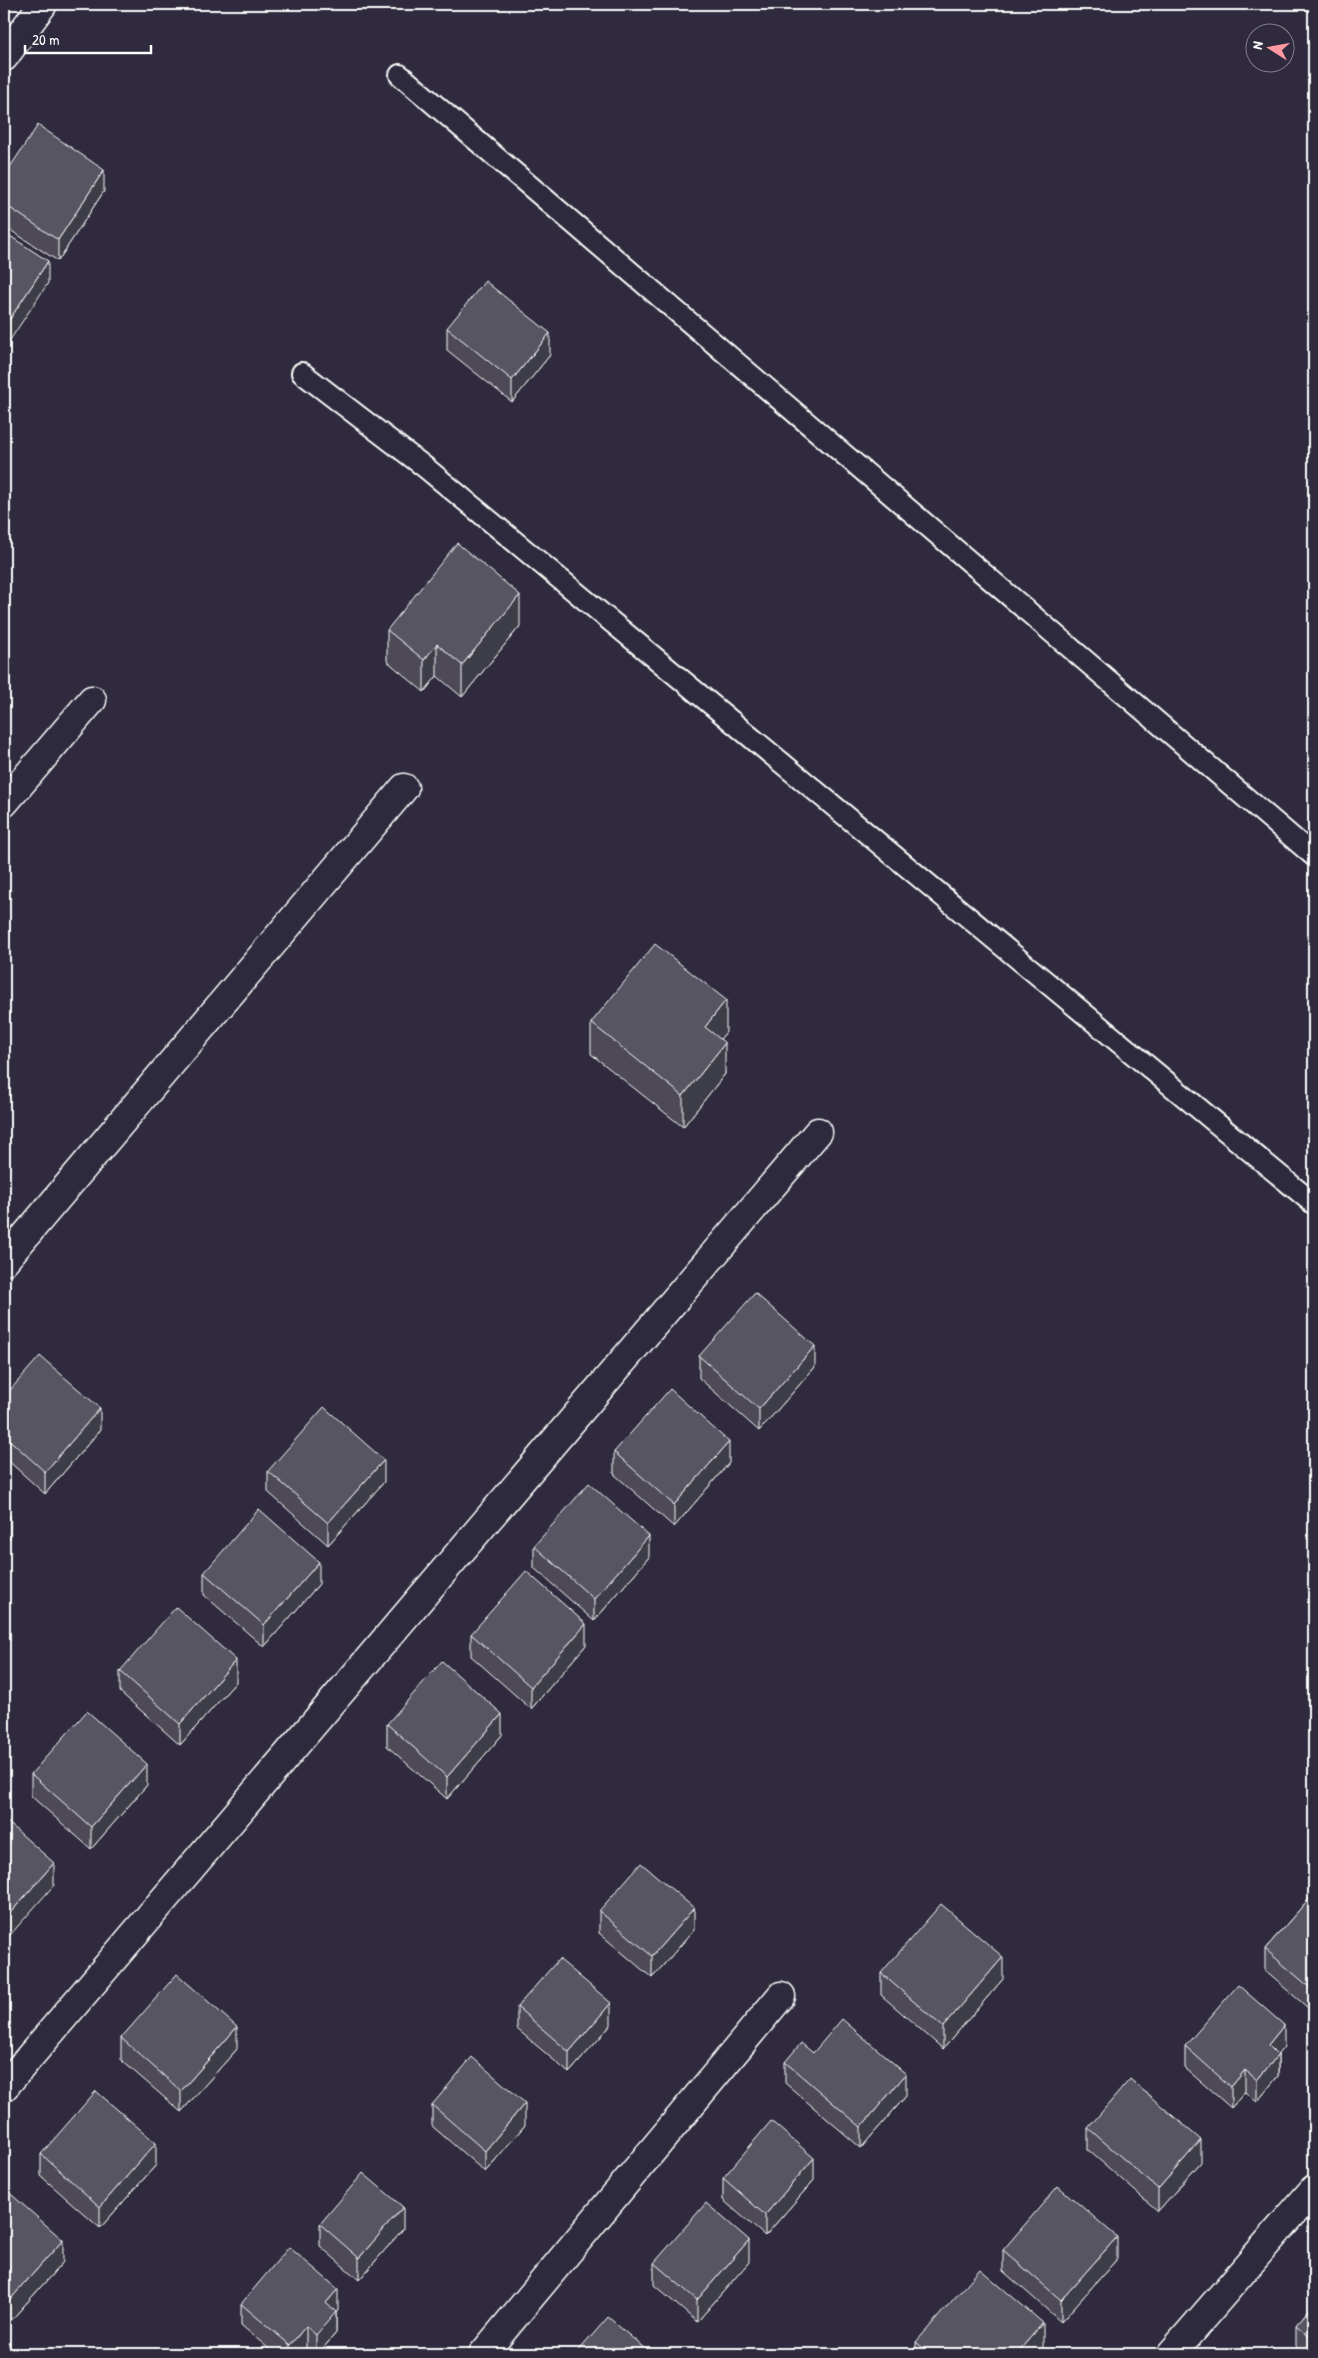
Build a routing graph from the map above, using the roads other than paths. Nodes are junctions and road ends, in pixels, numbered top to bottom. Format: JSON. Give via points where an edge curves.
{"nodes":[{"id":1,"x":43,"y":4,"type":"edge"},
{"id":2,"x":4,"y":57,"type":"edge"},
{"id":3,"x":400,"y":75,"type":"dead end"},
{"id":4,"x":302,"y":373,"type":"dead end"},
{"id":5,"x":92,"y":700,"type":"dead end"},
{"id":6,"x":404,"y":788,"type":"dead end"},
{"id":7,"x":4,"y":803,"type":"edge"},
{"id":8,"x":1314,"y":856,"type":"edge"},
{"id":9,"x":818,"y":1132,"type":"dead end"},
{"id":10,"x":1314,"y":1204,"type":"edge"},
{"id":11,"x":4,"y":1261,"type":"edge"},
{"id":12,"x":781,"y":1996,"type":"dead end"},
{"id":13,"x":4,"y":2087,"type":"edge"},
{"id":14,"x":1314,"y":2189,"type":"edge"},
{"id":15,"x":483,"y":2354,"type":"edge"},
{"id":16,"x":1171,"y":2354,"type":"edge"}],
"edges":[{"from":1,"to":2,"type":"street"},
{"from":3,"to":8,"type":"lane"},
{"from":4,"to":10,"type":"lane","via":[[426,468]]},
{"from":5,"to":7,"type":"street"},
{"from":6,"to":11,"type":"street"},
{"from":9,"to":13,"type":"street"},
{"from":12,"to":15,"type":"street"},
{"from":14,"to":16,"type":"street"}]}
